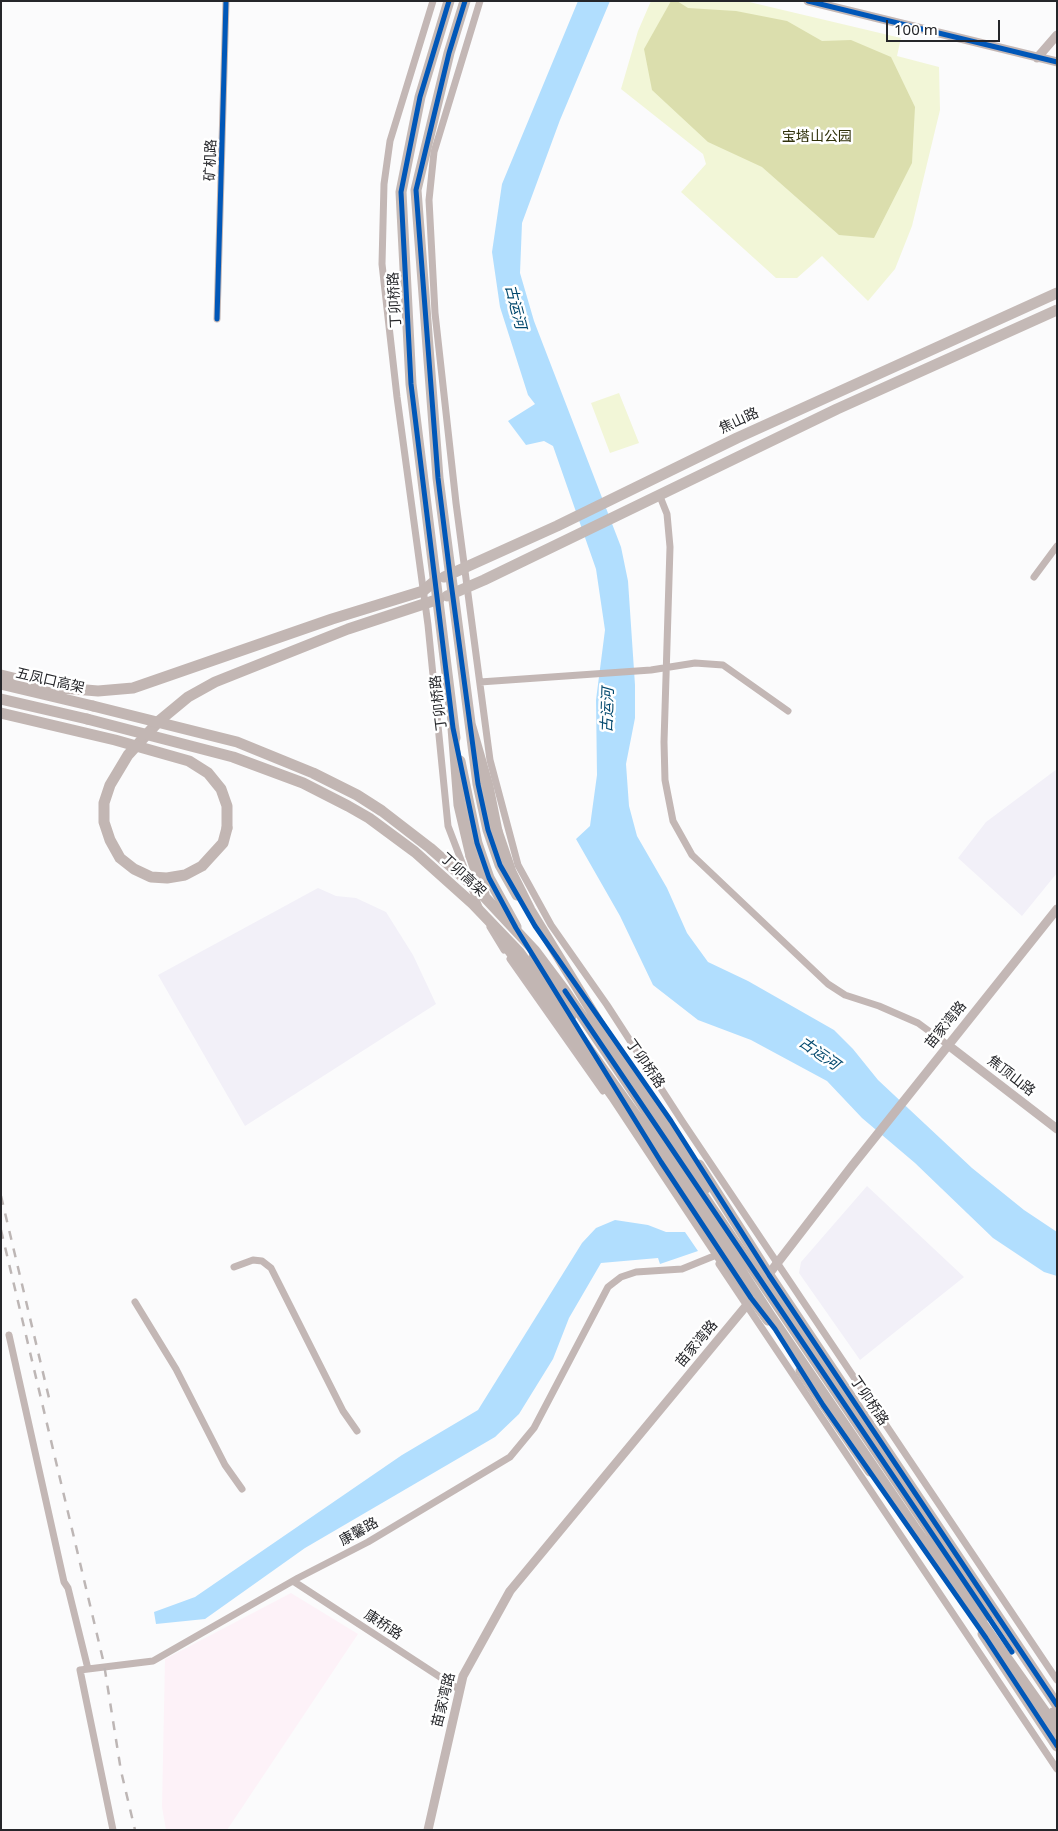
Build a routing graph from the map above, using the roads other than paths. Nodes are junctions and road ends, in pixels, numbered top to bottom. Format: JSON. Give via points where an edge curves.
{"nodes":[{"id":1,"x":226,"y":1,"type":"edge"},
{"id":2,"x":433,"y":1,"type":"edge"},
{"id":3,"x":449,"y":1,"type":"edge"},
{"id":4,"x":465,"y":1,"type":"edge"},
{"id":5,"x":480,"y":1,"type":"edge"},
{"id":6,"x":808,"y":1,"type":"edge"},
{"id":7,"x":1057,"y":35,"type":"edge"},
{"id":8,"x":1037,"y":58,"type":"junction"},
{"id":9,"x":1057,"y":62,"type":"edge"},
{"id":10,"x":1057,"y":293,"type":"edge"},
{"id":11,"x":1057,"y":310,"type":"edge"},
{"id":12,"x":217,"y":319,"type":"dead end"},
{"id":13,"x":659,"y":494,"type":"junction"},
{"id":14,"x":1057,"y":546,"type":"edge"},
{"id":15,"x":465,"y":568,"type":"junction"},
{"id":16,"x":450,"y":575,"type":"junction"},
{"id":17,"x":1034,"y":577,"type":"dead end"},
{"id":18,"x":436,"y":580,"type":"junction"},
{"id":19,"x":467,"y":587,"type":"junction"},
{"id":20,"x":423,"y":591,"type":"junction"},
{"id":21,"x":453,"y":594,"type":"junction"},
{"id":22,"x":439,"y":598,"type":"junction"},
{"id":23,"x":424,"y":604,"type":"junction"},
{"id":24,"x":666,"y":668,"type":"junction"},
{"id":25,"x":1,"y":675,"type":"edge"},
{"id":26,"x":480,"y":682,"type":"junction"},
{"id":27,"x":1,"y":684,"type":"edge"},
{"id":28,"x":1,"y":700,"type":"edge"},
{"id":29,"x":93,"y":706,"type":"joint"},
{"id":30,"x":788,"y":710,"type":"dead end"},
{"id":31,"x":1,"y":713,"type":"edge"},
{"id":32,"x":87,"y":719,"type":"joint"},
{"id":33,"x":471,"y":727,"type":"junction"},
{"id":34,"x":453,"y":728,"type":"junction"},
{"id":35,"x":1057,"y":909,"type":"edge"},
{"id":36,"x":948,"y":1045,"type":"junction"},
{"id":37,"x":1057,"y":1129,"type":"edge"},
{"id":38,"x":726,"y":1228,"type":"junction"},
{"id":39,"x":714,"y":1256,"type":"junction"},
{"id":40,"x":778,"y":1264,"type":"junction"},
{"id":41,"x":234,"y":1267,"type":"dead end"},
{"id":42,"x":769,"y":1275,"type":"junction"},
{"id":43,"x":135,"y":1302,"type":"dead end"},
{"id":44,"x":749,"y":1302,"type":"junction"},
{"id":45,"x":769,"y":1314,"type":"junction"},
{"id":46,"x":9,"y":1335,"type":"dead end"},
{"id":47,"x":356,"y":1431,"type":"dead end"},
{"id":48,"x":242,"y":1488,"type":"dead end"},
{"id":49,"x":292,"y":1581,"type":"junction"},
{"id":50,"x":88,"y":1669,"type":"junction"},
{"id":51,"x":1057,"y":1680,"type":"edge"},
{"id":52,"x":460,"y":1690,"type":"junction"},
{"id":53,"x":1056,"y":1713,"type":"edge"},
{"id":54,"x":1057,"y":1729,"type":"edge"},
{"id":55,"x":1057,"y":1746,"type":"edge"},
{"id":56,"x":1057,"y":1769,"type":"edge"},
{"id":57,"x":113,"y":1830,"type":"edge"},
{"id":58,"x":428,"y":1830,"type":"edge"}],
"edges":[{"from":1,"to":12,"type":"street","name":"矿机路"},
{"from":2,"to":20,"type":"street","via":[[390,141],[384,184],[382,264]]},
{"from":3,"to":18,"type":"main road","name":"丁卯桥路","via":[[420,96],[401,192],[411,384]]},
{"from":4,"to":16,"type":"main road","name":"丁卯桥路","via":[[416,190],[438,478]]},
{"from":5,"to":15,"type":"street","via":[[434,152],[429,200],[435,313]]},
{"from":6,"to":8,"type":"street"},
{"from":7,"to":8,"type":"street"},
{"from":8,"to":9,"type":"street"},
{"from":10,"to":15,"type":"main road","name":"焦山路"},
{"from":11,"to":13,"type":"main road"},
{"from":13,"to":19,"type":"main road"},
{"from":13,"to":24,"type":"street","via":[[667,514],[670,547]]},
{"from":14,"to":17,"type":"street"},
{"from":15,"to":16,"type":"main road","name":"焦山路"},
{"from":15,"to":19,"type":"street"},
{"from":16,"to":18,"type":"main road","name":"焦山路"},
{"from":16,"to":21,"type":"main road","name":"丁卯桥路"},
{"from":18,"to":20,"type":"highway"},
{"from":18,"to":22,"type":"main road","name":"丁卯桥路"},
{"from":19,"to":21,"type":"main road"},
{"from":19,"to":26,"type":"street"},
{"from":20,"to":23,"type":"street"},
{"from":20,"to":25,"type":"highway","via":[[133,688],[98,691],[50,687]]},
{"from":21,"to":22,"type":"main road"},
{"from":21,"to":33,"type":"main road","name":"丁卯桥路"},
{"from":22,"to":23,"type":"highway"},
{"from":22,"to":34,"type":"main road","name":"丁卯桥路"},
{"from":23,"to":31,"type":"highway","bridge":true,"via":[[348,629],[215,682],[188,697],[159,722],[128,755],[110,785],[104,803],[104,822],[110,840],[120,858],[151,877],[185,875],[202,866],[223,843],[227,828],[227,806],[221,789],[208,773],[189,761],[115,740]]},
{"from":23,"to":39,"type":"street","via":[[448,826],[482,914],[523,981],[650,1158]]},
{"from":24,"to":26,"type":"street"},
{"from":24,"to":30,"type":"street","via":[[723,665]]},
{"from":24,"to":36,"type":"street","via":[[665,780],[673,821],[692,855],[828,984],[845,995],[918,1023]]},
{"from":26,"to":40,"type":"street","via":[[490,760],[518,864],[551,925]]},
{"from":27,"to":29,"type":"highway","name":"五凤口高架"},
{"from":28,"to":32,"type":"highway","name":"五凤口高架"},
{"from":29,"to":38,"type":"highway","name":"丁卯高架","bridge":true,"via":[[237,742],[277,757],[357,795],[406,829],[479,890],[535,951]]},
{"from":32,"to":45,"type":"highway","name":"丁卯高架","bridge":true,"via":[[270,769],[369,818],[415,852],[473,904],[519,952],[556,1000],[684,1183]]},
{"from":33,"to":38,"type":"highway","bridge":true,"via":[[497,831],[511,872],[530,910],[607,1036],[695,1165]]},
{"from":33,"to":42,"type":"main road","name":"丁卯桥路","via":[[484,812],[500,865],[534,926],[671,1121]]},
{"from":34,"to":44,"type":"main road","name":"丁卯桥路","via":[[475,835],[489,878],[516,928]]},
{"from":34,"to":45,"type":"highway","bridge":true,"via":[[459,805],[471,856],[505,944],[613,1096],[722,1259]]},
{"from":35,"to":36,"type":"street","name":"苗家湾路"},
{"from":36,"to":37,"type":"street","name":"焦顶山路"},
{"from":36,"to":40,"type":"street","name":"苗家湾路"},
{"from":38,"to":53,"type":"highway","name":"丁卯高架","bridge":true,"via":[[778,1309]]},
{"from":39,"to":44,"type":"street"},
{"from":39,"to":49,"type":"street","name":"康馨路","via":[[682,1269],[636,1272],[620,1277],[608,1286],[534,1428],[510,1457],[368,1542]]},
{"from":40,"to":42,"type":"street","name":"苗家湾路"},
{"from":40,"to":51,"type":"street"},
{"from":41,"to":47,"type":"street","via":[[253,1260],[271,1268]]},
{"from":42,"to":44,"type":"street","name":"苗家湾路"},
{"from":42,"to":53,"type":"main road","name":"丁卯桥路","via":[[872,1426]]},
{"from":43,"to":48,"type":"street","via":[[176,1369],[225,1464]]},
{"from":44,"to":52,"type":"street","name":"苗家湾路","via":[[510,1590],[463,1676]]},
{"from":44,"to":55,"type":"main road","name":"丁卯桥路","via":[[775,1329],[823,1405],[986,1638]]},
{"from":44,"to":56,"type":"street"},
{"from":45,"to":54,"type":"highway","name":"丁卯高架","bridge":true},
{"from":46,"to":50,"type":"street","via":[[64,1582]]},
{"from":49,"to":50,"type":"street","name":"康馨路","via":[[152,1661]]},
{"from":49,"to":52,"type":"street","name":"康桥路"},
{"from":50,"to":57,"type":"street","via":[[80,1670]]},
{"from":52,"to":58,"type":"street","name":"苗家湾路"}]}
